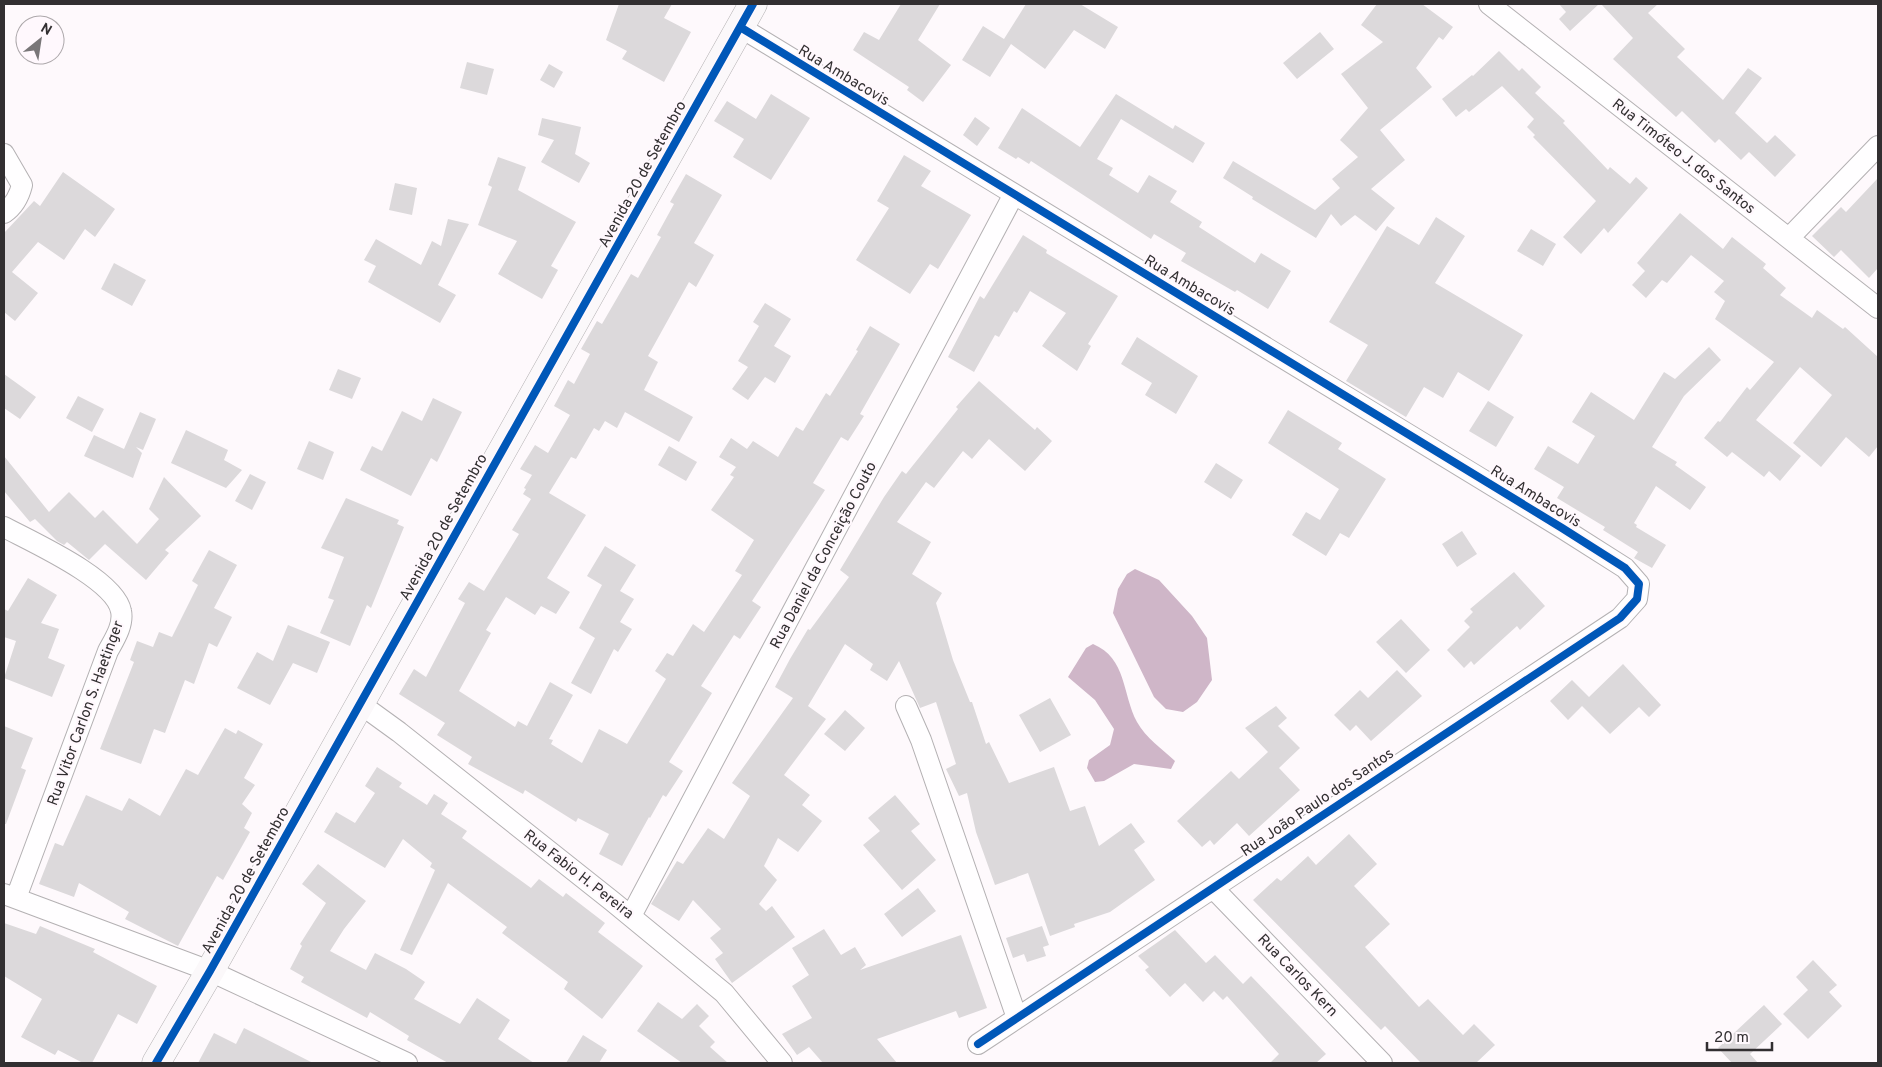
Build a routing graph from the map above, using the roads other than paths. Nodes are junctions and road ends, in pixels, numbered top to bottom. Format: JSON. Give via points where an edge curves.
{"nodes":[{"id":1,"x":1489,"y":4,"type":"edge"},
{"id":2,"x":746,"y":16,"type":"edge"},
{"id":3,"x":1878,"y":146,"type":"edge"},
{"id":4,"x":4,"y":154,"type":"edge"},
{"id":5,"x":1014,"y":194,"type":"junction"},
{"id":6,"x":4,"y":213,"type":"edge"},
{"id":7,"x":1789,"y":238,"type":"junction"},
{"id":8,"x":1878,"y":308,"type":"edge"},
{"id":9,"x":4,"y":527,"type":"edge"},
{"id":10,"x":1625,"y":568,"type":"joint"},
{"id":11,"x":359,"y":703,"type":"junction"},
{"id":12,"x":906,"y":706,"type":"dead end"},
{"id":13,"x":1213,"y":888,"type":"junction"},
{"id":14,"x":10,"y":896,"type":"edge"},
{"id":15,"x":631,"y":916,"type":"junction"},
{"id":16,"x":210,"y":971,"type":"junction"},
{"id":17,"x":1018,"y":1018,"type":"junction"},
{"id":18,"x":978,"y":1044,"type":"dead end"},
{"id":19,"x":156,"y":1063,"type":"edge"},
{"id":20,"x":407,"y":1063,"type":"edge"},
{"id":21,"x":782,"y":1063,"type":"edge"},
{"id":22,"x":1382,"y":1063,"type":"edge"}],
"edges":[{"from":1,"to":7,"type":"street","name":"Rua Timóteo J. dos Santos"},
{"from":2,"to":5,"type":"street","name":"Rua Ambacovis"},
{"from":2,"to":11,"type":"street","name":"Avenida 20 de Setembro"},
{"from":3,"to":7,"type":"street"},
{"from":4,"to":6,"type":"street","via":[[22,185],[20,195]]},
{"from":5,"to":10,"type":"street","name":"Rua Ambacovis"},
{"from":5,"to":15,"type":"street","name":"Rua Daniel da Conceição Couto"},
{"from":7,"to":8,"type":"street","name":"Rua Timóteo J. dos Santos"},
{"from":9,"to":14,"type":"street","name":"Rua Vitor Carlon S. Haetinger","via":[[87,572],[112,594],[122,612],[118,631]]},
{"from":10,"to":13,"type":"street","name":"Rua João Paulo dos Santos","via":[[1639,584],[1637,599],[1626,613]]},
{"from":11,"to":15,"type":"street","name":"Rua Fabio H. Pereira"},
{"from":11,"to":16,"type":"street","name":"Avenida 20 de Setembro"},
{"from":12,"to":17,"type":"street","via":[[921,740]]},
{"from":13,"to":17,"type":"street","name":"Rua João Paulo dos Santos"},
{"from":13,"to":22,"type":"street","name":"Rua Carlos Kern"},
{"from":14,"to":16,"type":"street"},
{"from":15,"to":21,"type":"street","name":"Rua Fabio H. Pereira","via":[[724,992]]},
{"from":16,"to":19,"type":"street","name":"Avenida 20 de Setembro"},
{"from":16,"to":20,"type":"street"},
{"from":17,"to":18,"type":"street","name":"Rua João Paulo dos Santos"}]}
